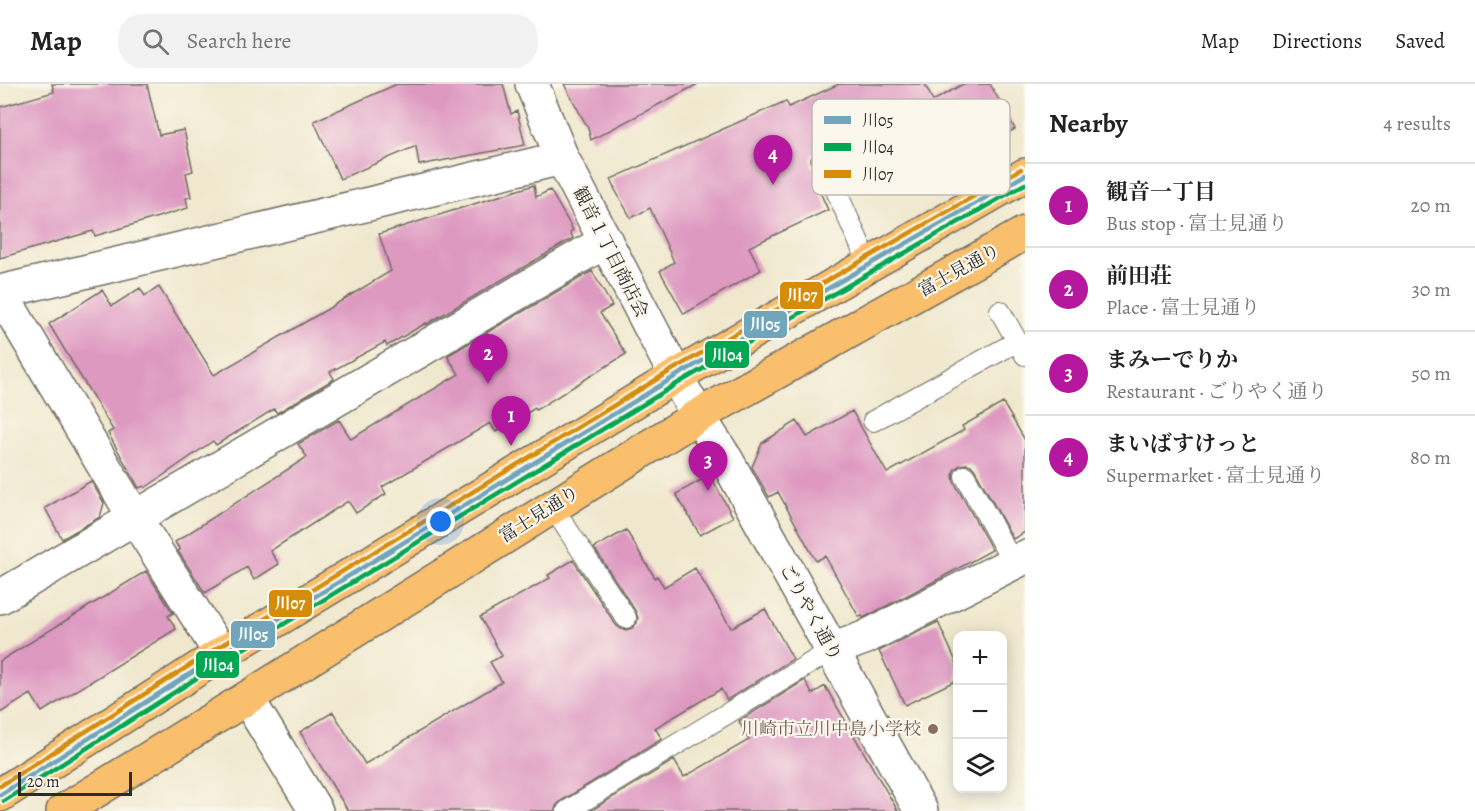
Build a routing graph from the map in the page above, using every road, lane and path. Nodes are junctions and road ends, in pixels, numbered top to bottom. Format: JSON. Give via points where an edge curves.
{"nodes":[{"id":1,"x":532,"y":84,"type":"edge"},
{"id":2,"x":562,"y":158,"type":"junction"},
{"id":3,"x":1025,"y":175,"type":"edge"},
{"id":4,"x":1010,"y":184,"type":"edge"},
{"id":5,"x":838,"y":195,"type":"edge"},
{"id":6,"x":990,"y":195,"type":"edge"},
{"id":7,"x":1025,"y":233,"type":"edge"},
{"id":8,"x":606,"y":241,"type":"junction"},
{"id":9,"x":869,"y":265,"type":"junction"},
{"id":10,"x":0,"y":292,"type":"edge"},
{"id":11,"x":1000,"y":311,"type":"dead end"},
{"id":12,"x":1021,"y":348,"type":"edge"},
{"id":13,"x":676,"y":376,"type":"junction"},
{"id":14,"x":698,"y":416,"type":"junction"},
{"id":15,"x":873,"y":421,"type":"dead end"},
{"id":16,"x":965,"y":476,"type":"dead end"},
{"id":17,"x":552,"y":506,"type":"junction"},
{"id":18,"x":135,"y":518,"type":"junction"},
{"id":19,"x":1019,"y":560,"type":"edge"},
{"id":20,"x":0,"y":597,"type":"edge"},
{"id":21,"x":626,"y":618,"type":"dead end"},
{"id":22,"x":832,"y":650,"type":"junction"},
{"id":23,"x":221,"y":654,"type":"junction"},
{"id":24,"x":247,"y":698,"type":"junction"},
{"id":25,"x":0,"y":795,"type":"edge"},
{"id":26,"x":63,"y":811,"type":"edge"},
{"id":27,"x":316,"y":811,"type":"edge"},
{"id":28,"x":567,"y":811,"type":"edge"},
{"id":29,"x":921,"y":811,"type":"edge"}],
"edges":[{"from":1,"to":2,"type":"street","name":"観音１丁目商店会"},
{"from":2,"to":8,"type":"street","name":"観音１丁目商店会"},
{"from":2,"to":10,"type":"street"},
{"from":3,"to":4,"type":"highway"},
{"from":5,"to":9,"type":"lane"},
{"from":6,"to":9,"type":"highway"},
{"from":7,"to":14,"type":"highway","name":"富士見通り"},
{"from":8,"to":13,"type":"street","name":"観音１丁目商店会"},
{"from":8,"to":18,"type":"street"},
{"from":9,"to":13,"type":"highway"},
{"from":10,"to":18,"type":"street"},
{"from":11,"to":12,"type":"lane"},
{"from":12,"to":15,"type":"lane"},
{"from":13,"to":14,"type":"street","name":"観音１丁目商店会"},
{"from":13,"to":23,"type":"highway"},
{"from":14,"to":17,"type":"highway","name":"富士見通り"},
{"from":14,"to":22,"type":"street","name":"ごりやく通り"},
{"from":16,"to":19,"type":"lane"},
{"from":17,"to":21,"type":"lane"},
{"from":17,"to":24,"type":"highway","name":"富士見通り"},
{"from":18,"to":20,"type":"street"},
{"from":18,"to":23,"type":"street"},
{"from":19,"to":22,"type":"street","via":[[864,638]]},
{"from":22,"to":28,"type":"lane"},
{"from":22,"to":29,"type":"street","name":"ごりやく通り"},
{"from":23,"to":25,"type":"highway"},
{"from":24,"to":26,"type":"highway","name":"富士見通り"},
{"from":24,"to":27,"type":"street"}]}
